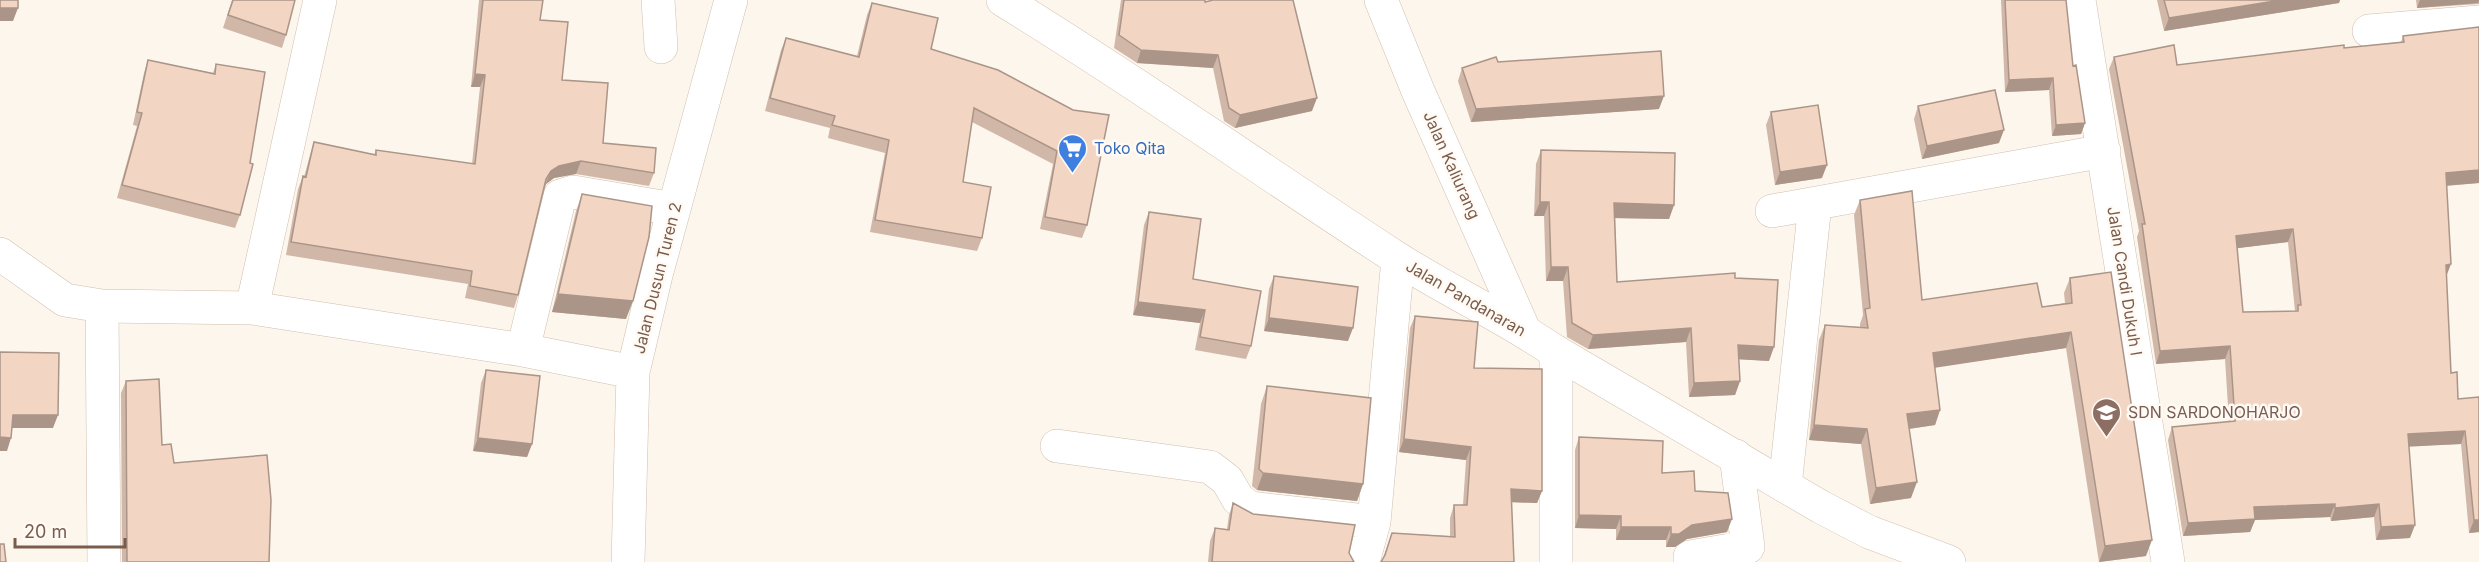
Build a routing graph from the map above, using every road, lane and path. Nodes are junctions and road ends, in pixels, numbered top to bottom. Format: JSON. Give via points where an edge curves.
{"nodes":[{"id":1,"x":320,"y":0,"type":"edge"},
{"id":2,"x":658,"y":0,"type":"edge"},
{"id":3,"x":731,"y":0,"type":"edge"},
{"id":4,"x":1003,"y":0,"type":"edge"},
{"id":5,"x":1381,"y":0,"type":"edge"},
{"id":6,"x":2079,"y":0,"type":"edge"},
{"id":7,"x":2479,"y":22,"type":"edge"},
{"id":8,"x":2369,"y":31,"type":"dead end"},
{"id":9,"x":661,"y":47,"type":"dead end"},
{"id":10,"x":2104,"y":151,"type":"junction"},
{"id":11,"x":1815,"y":204,"type":"junction"},
{"id":12,"x":674,"y":209,"type":"junction"},
{"id":13,"x":1772,"y":211,"type":"dead end"},
{"id":14,"x":0,"y":254,"type":"edge"},
{"id":15,"x":1398,"y":259,"type":"junction"},
{"id":16,"x":102,"y":306,"type":"junction"},
{"id":17,"x":252,"y":308,"type":"junction"},
{"id":18,"x":1524,"y":330,"type":"junction"},
{"id":19,"x":523,"y":350,"type":"junction"},
{"id":20,"x":1556,"y":352,"type":"junction"},
{"id":21,"x":633,"y":372,"type":"junction"},
{"id":22,"x":1058,"y":446,"type":"dead end"},
{"id":23,"x":1736,"y":456,"type":"junction"},
{"id":24,"x":1785,"y":486,"type":"junction"},
{"id":25,"x":1374,"y":522,"type":"junction"},
{"id":26,"x":104,"y":562,"type":"edge"},
{"id":27,"x":628,"y":562,"type":"edge"},
{"id":28,"x":1363,"y":562,"type":"edge"},
{"id":29,"x":1556,"y":562,"type":"edge"},
{"id":30,"x":1690,"y":562,"type":"edge"},
{"id":31,"x":1949,"y":562,"type":"edge"},
{"id":32,"x":2168,"y":562,"type":"edge"}],
"edges":[{"from":1,"to":17,"type":"street"},
{"from":2,"to":9,"type":"street"},
{"from":3,"to":12,"type":"street","name":"Jalan Dusun Turen 2"},
{"from":4,"to":15,"type":"street","name":"Jalan Pandanaran","via":[[1111,66]]},
{"from":5,"to":18,"type":"street","name":"Jalan Kaliurang"},
{"from":6,"to":10,"type":"street","name":"Jalan Candi Dukuh I"},
{"from":7,"to":8,"type":"street"},
{"from":10,"to":11,"type":"street"},
{"from":10,"to":32,"type":"street","name":"Jalan Candi Dukuh I"},
{"from":11,"to":13,"type":"street"},
{"from":11,"to":24,"type":"street"},
{"from":12,"to":19,"type":"street","via":[[573,192],[560,196]]},
{"from":12,"to":21,"type":"street","name":"Jalan Dusun Turen 2"},
{"from":14,"to":16,"type":"street","via":[[65,300]]},
{"from":15,"to":18,"type":"street","name":"Jalan Pandanaran"},
{"from":15,"to":25,"type":"street"},
{"from":16,"to":17,"type":"street"},
{"from":16,"to":26,"type":"street"},
{"from":17,"to":19,"type":"street"},
{"from":18,"to":20,"type":"street","name":"Jalan Pandanaran"},
{"from":19,"to":21,"type":"street"},
{"from":20,"to":23,"type":"street","name":"Jalan Pandanaran"},
{"from":20,"to":29,"type":"street"},
{"from":21,"to":27,"type":"street","name":"Jalan Dusun Turen 2"},
{"from":22,"to":25,"type":"street","via":[[1210,467],[1227,480],[1238,499],[1250,508]]},
{"from":23,"to":24,"type":"street","name":"Jalan Pandanaran"},
{"from":23,"to":30,"type":"street","via":[[1748,547],[1690,557]]},
{"from":24,"to":31,"type":"street","name":"Jalan Pandanaran","via":[[1869,532]]},
{"from":25,"to":28,"type":"street"}]}
